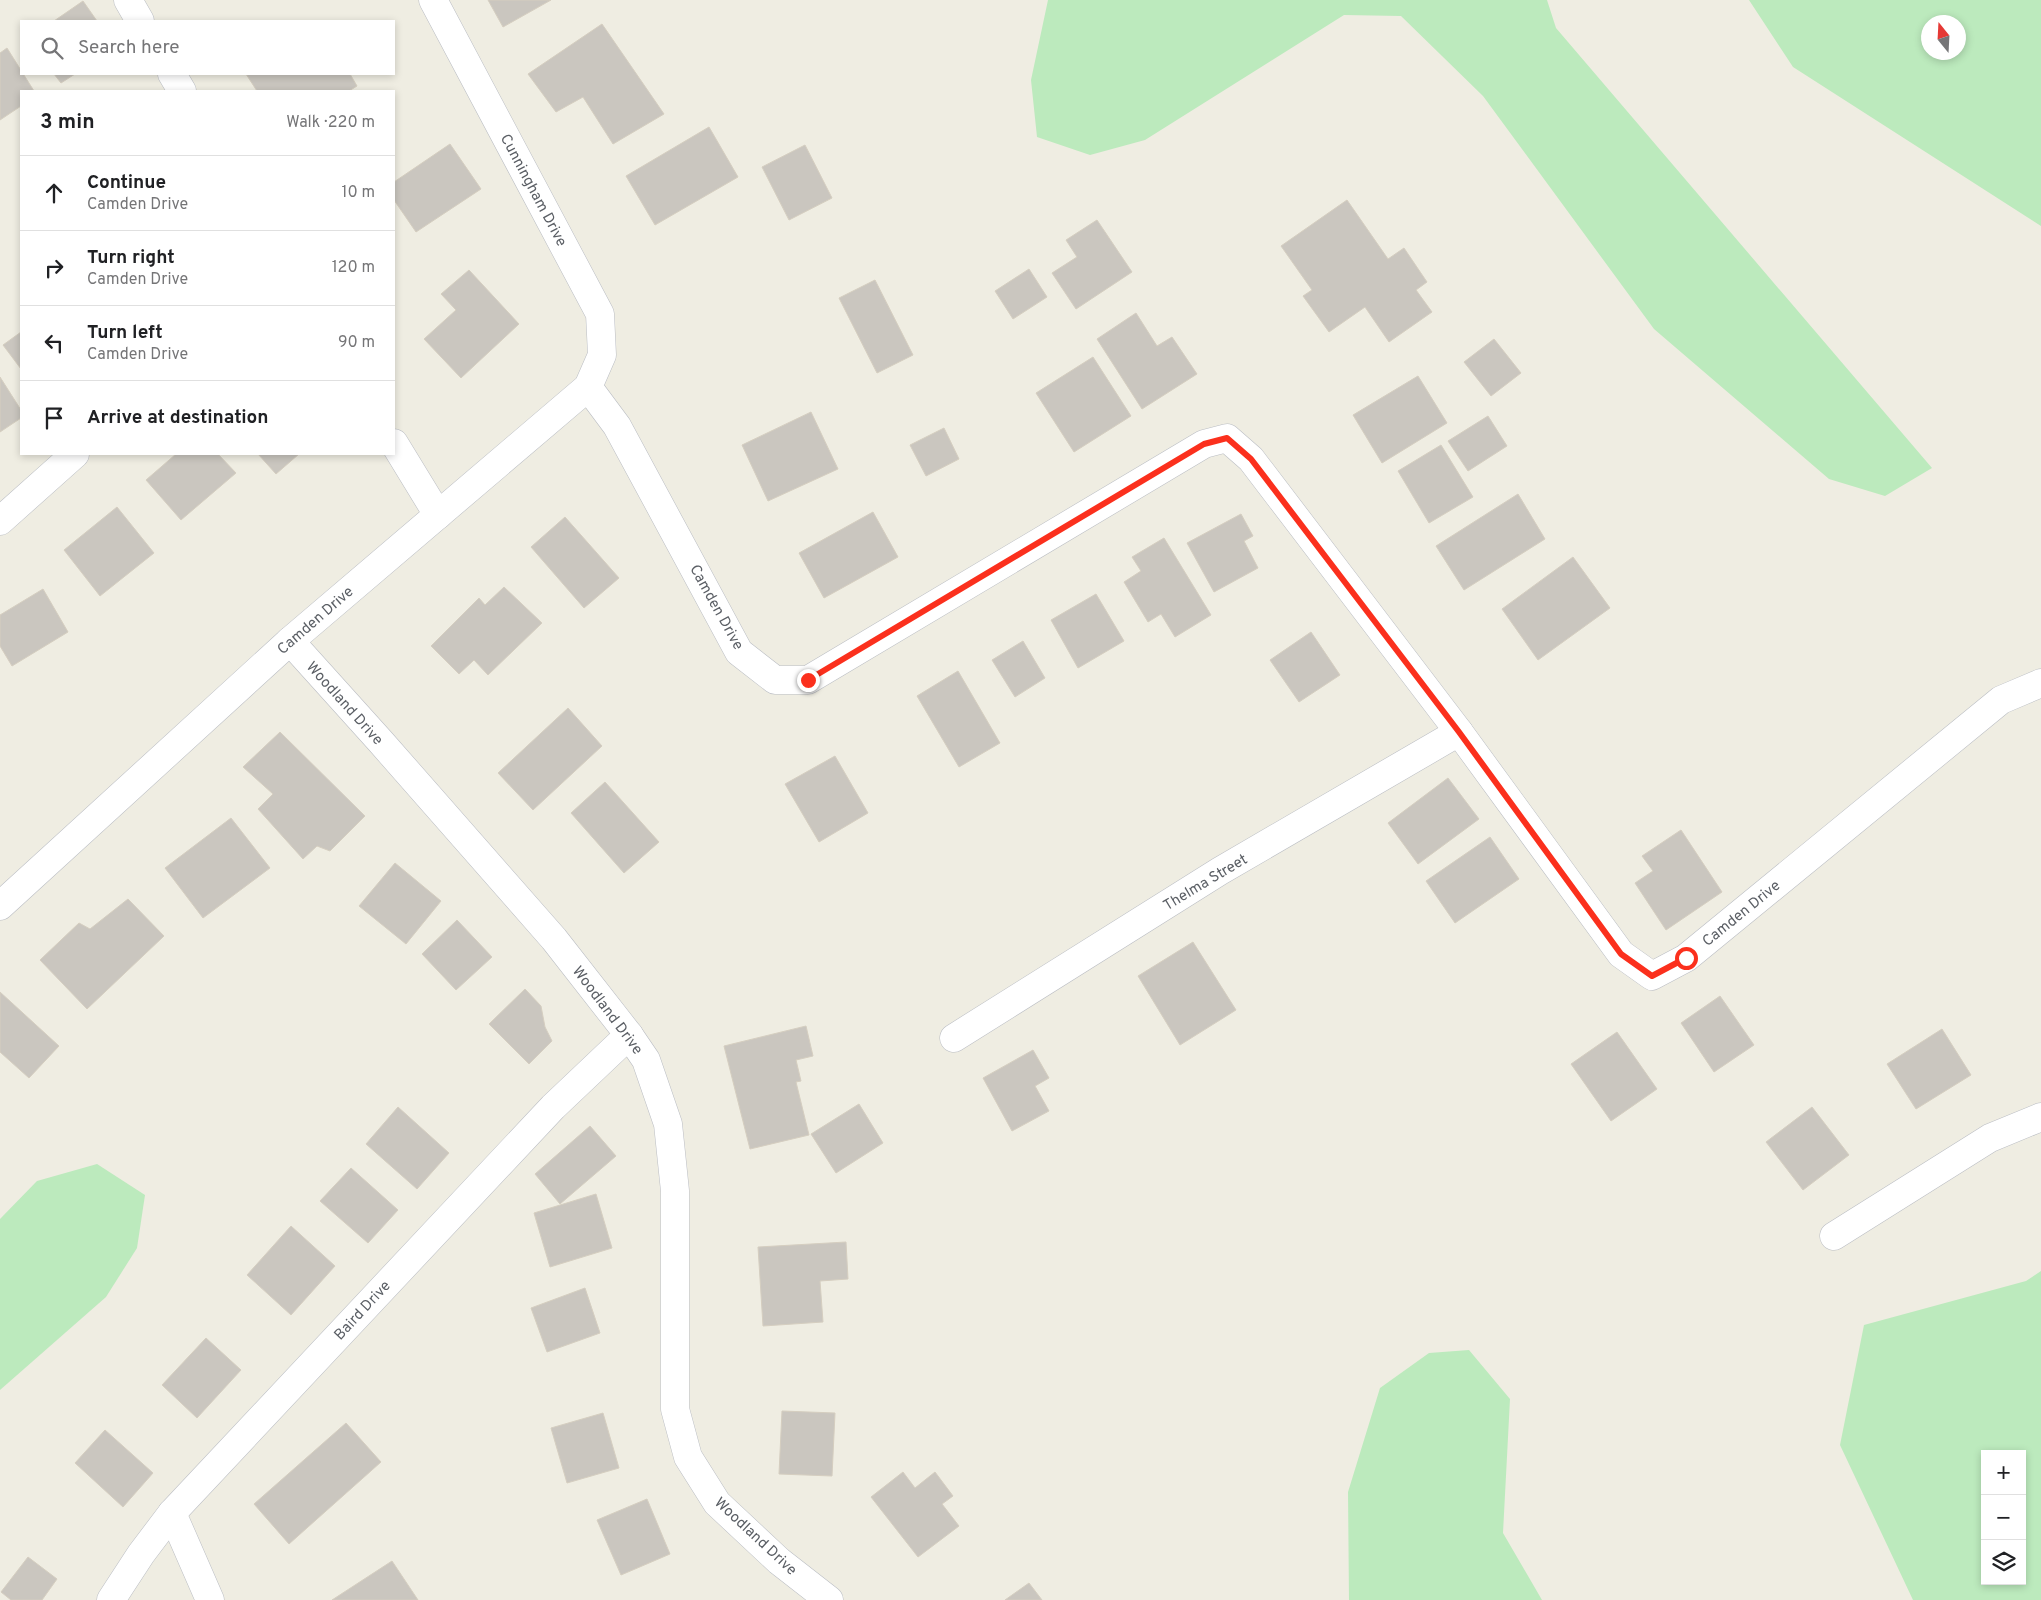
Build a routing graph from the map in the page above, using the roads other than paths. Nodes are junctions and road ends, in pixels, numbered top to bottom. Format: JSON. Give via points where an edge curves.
{"nodes":[{"id":1,"x":128,"y":0,"type":"edge"},
{"id":2,"x":433,"y":0,"type":"edge"},
{"id":3,"x":139,"y":20,"type":"edge"},
{"id":4,"x":173,"y":75,"type":"edge"},
{"id":5,"x":181,"y":90,"type":"edge"},
{"id":6,"x":588,"y":387,"type":"junction"},
{"id":7,"x":395,"y":445,"type":"edge"},
{"id":8,"x":74,"y":455,"type":"edge"},
{"id":9,"x":438,"y":515,"type":"junction"},
{"id":10,"x":0,"y":521,"type":"edge"},
{"id":11,"x":290,"y":641,"type":"junction"},
{"id":12,"x":2041,"y":683,"type":"edge"},
{"id":13,"x":1459,"y":732,"type":"junction"},
{"id":14,"x":0,"y":906,"type":"edge"},
{"id":15,"x":629,"y":1034,"type":"junction"},
{"id":16,"x":954,"y":1038,"type":"dead end"},
{"id":17,"x":2041,"y":1117,"type":"edge"},
{"id":18,"x":1834,"y":1236,"type":"dead end"},
{"id":19,"x":172,"y":1513,"type":"junction"},
{"id":20,"x":110,"y":1600,"type":"edge"},
{"id":21,"x":210,"y":1600,"type":"edge"},
{"id":22,"x":829,"y":1600,"type":"edge"}],
"edges":[{"from":1,"to":3,"type":"street"},
{"from":2,"to":6,"type":"street","name":"Cunningham Drive","via":[[600,314],[602,355]]},
{"from":4,"to":5,"type":"street"},
{"from":6,"to":9,"type":"street","name":"Camden Drive"},
{"from":6,"to":13,"type":"street","name":"Camden Drive","via":[[617,426],[740,652],[775,680],[808,680],[1204,444],[1227,438],[1251,459]]},
{"from":7,"to":9,"type":"street"},
{"from":8,"to":10,"type":"street"},
{"from":9,"to":11,"type":"street","name":"Camden Drive"},
{"from":11,"to":14,"type":"street","name":"Camden Drive"},
{"from":11,"to":15,"type":"street","name":"Woodland Drive","via":[[554,939]]},
{"from":12,"to":13,"type":"street","name":"Camden Drive","via":[[2001,700],[1686,958],[1652,976],[1621,954]]},
{"from":13,"to":16,"type":"street","name":"Thelma Street","via":[[1220,871]]},
{"from":15,"to":19,"type":"street","name":"Baird Drive","via":[[553,1107]]},
{"from":15,"to":22,"type":"street","name":"Woodland Drive","via":[[646,1060],[668,1124],[675,1191],[675,1409],[688,1457],[717,1503]]},
{"from":17,"to":18,"type":"street","via":[[1990,1138]]},
{"from":19,"to":20,"type":"street","name":"Baird Drive"},
{"from":19,"to":21,"type":"street"}]}
